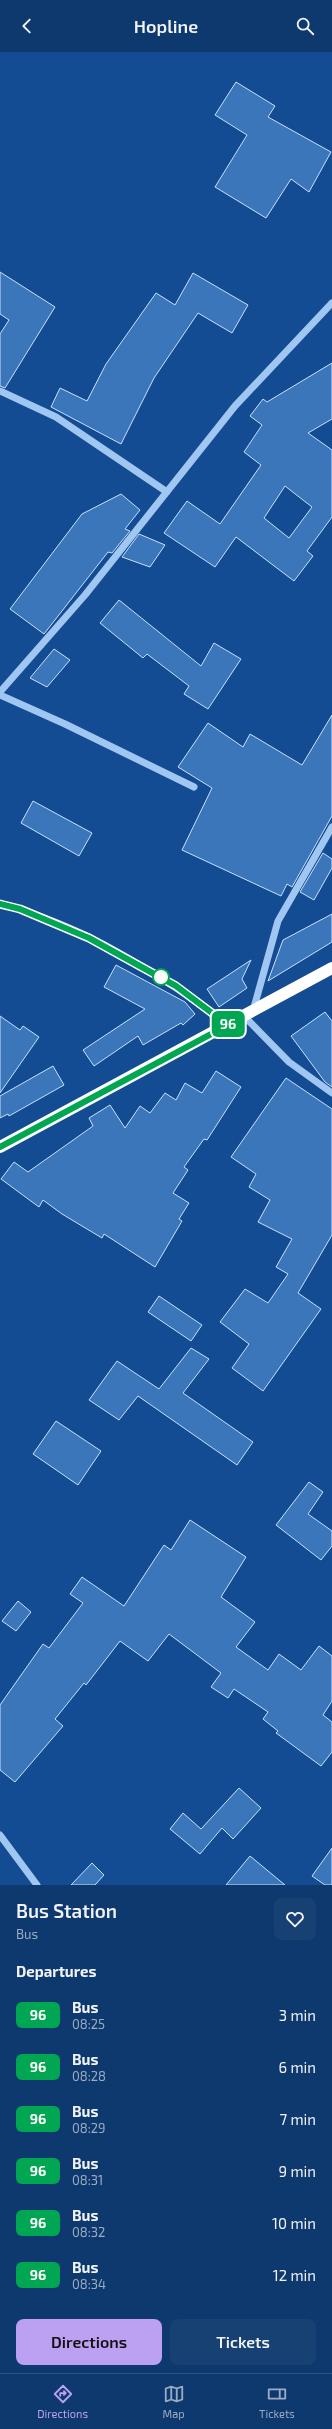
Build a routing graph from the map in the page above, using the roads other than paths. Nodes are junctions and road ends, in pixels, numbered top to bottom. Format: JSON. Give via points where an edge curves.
{"nodes":[{"id":1,"x":332,"y":303,"type":"edge"},
{"id":2,"x":0,"y":391,"type":"edge"},
{"id":3,"x":167,"y":492,"type":"junction"},
{"id":4,"x":1,"y":691,"type":"edge"},
{"id":5,"x":194,"y":787,"type":"dead end"},
{"id":6,"x":332,"y":827,"type":"edge"},
{"id":7,"x":0,"y":904,"type":"edge"},
{"id":8,"x":332,"y":968,"type":"edge"},
{"id":9,"x":248,"y":1014,"type":"junction"},
{"id":10,"x":228,"y":1025,"type":"junction"},
{"id":11,"x":332,"y":1093,"type":"edge"},
{"id":12,"x":0,"y":1147,"type":"edge"},
{"id":13,"x":0,"y":1835,"type":"edge"},
{"id":14,"x":37,"y":1885,"type":"edge"}],
"edges":[{"from":1,"to":3,"type":"street","via":[[234,406]]},
{"from":2,"to":3,"type":"street","via":[[56,418]]},
{"from":3,"to":4,"type":"street","via":[[85,595]]},
{"from":4,"to":5,"type":"street"},
{"from":6,"to":9,"type":"street","via":[[278,921]]},
{"from":7,"to":10,"type":"street","via":[[20,909],[89,938],[176,986]]},
{"from":8,"to":9,"type":"highway"},
{"from":9,"to":10,"type":"highway"},
{"from":9,"to":11,"type":"street","via":[[290,1062]]},
{"from":10,"to":12,"type":"highway"},
{"from":13,"to":14,"type":"street"}]}
